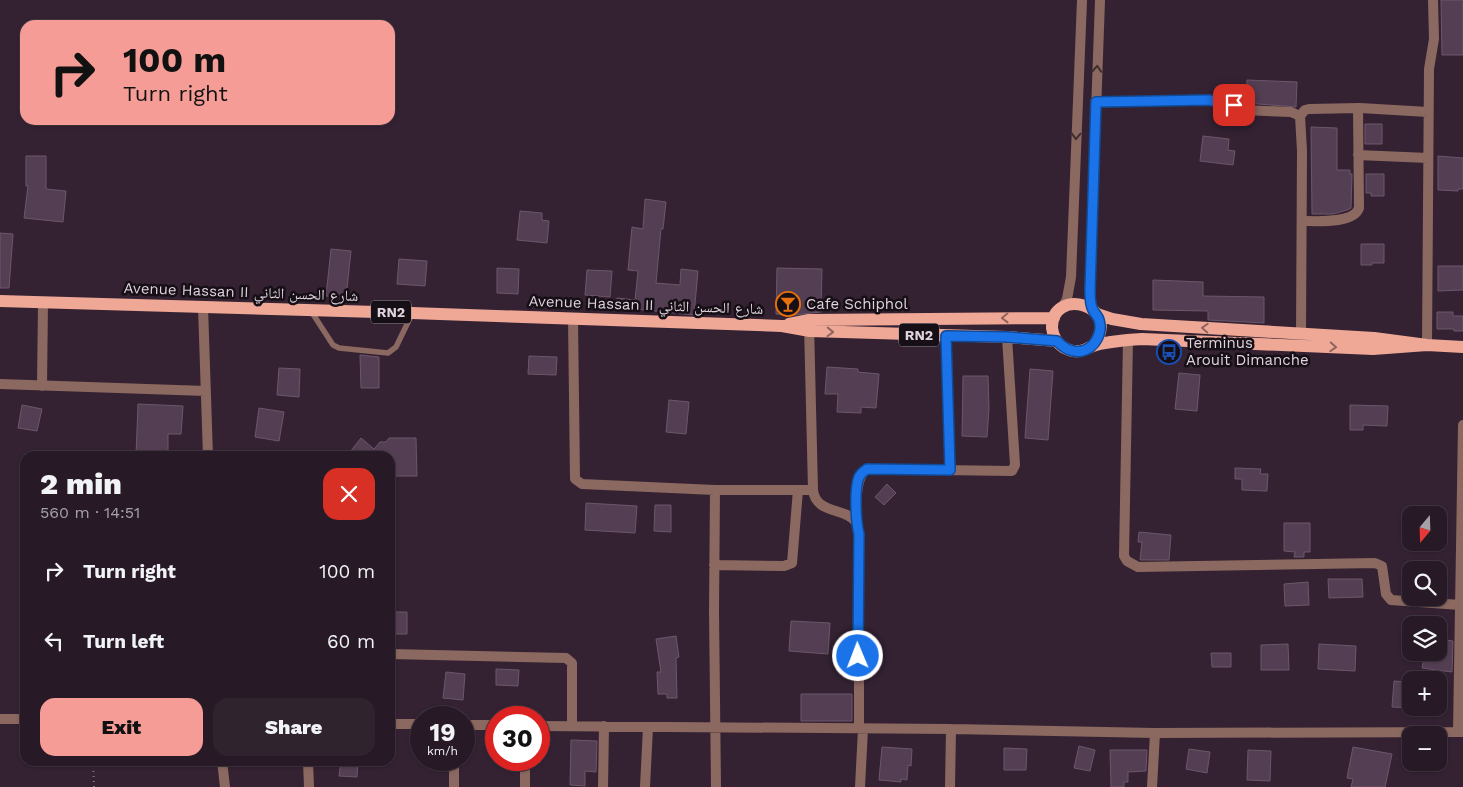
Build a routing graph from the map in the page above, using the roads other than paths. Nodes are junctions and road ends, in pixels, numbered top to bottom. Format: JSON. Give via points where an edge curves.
{"nodes":[{"id":1,"x":1082,"y":0,"type":"edge"},
{"id":2,"x":1100,"y":0,"type":"edge"},
{"id":3,"x":1433,"y":0,"type":"edge"},
{"id":4,"x":1096,"y":102,"type":"junction"},
{"id":5,"x":1358,"y":108,"type":"junction"},
{"id":6,"x":1428,"y":112,"type":"junction"},
{"id":7,"x":1300,"y":116,"type":"junction"},
{"id":8,"x":1358,"y":155,"type":"junction"},
{"id":9,"x":1428,"y":158,"type":"junction"},
{"id":10,"x":1302,"y":221,"type":"junction"},
{"id":11,"x":0,"y":301,"type":"edge"},
{"id":12,"x":43,"y":302,"type":"junction"},
{"id":13,"x":203,"y":307,"type":"junction"},
{"id":14,"x":311,"y":311,"type":"junction"},
{"id":15,"x":1095,"y":312,"type":"junction"},
{"id":16,"x":412,"y":313,"type":"junction"},
{"id":17,"x":1058,"y":313,"type":"junction"},
{"id":18,"x":573,"y":318,"type":"junction"},
{"id":19,"x":810,"y":326,"type":"junction"},
{"id":20,"x":1301,"y":334,"type":"junction"},
{"id":21,"x":946,"y":336,"type":"junction"},
{"id":22,"x":1007,"y":337,"type":"junction"},
{"id":23,"x":1128,"y":340,"type":"junction"},
{"id":24,"x":1057,"y":341,"type":"junction"},
{"id":25,"x":1428,"y":345,"type":"junction"},
{"id":26,"x":1093,"y":346,"type":"junction"},
{"id":27,"x":1463,"y":347,"type":"edge"},
{"id":28,"x":0,"y":384,"type":"edge"},
{"id":29,"x":42,"y":386,"type":"junction"},
{"id":30,"x":206,"y":391,"type":"junction"},
{"id":31,"x":1463,"y":425,"type":"edge"},
{"id":32,"x":208,"y":451,"type":"edge"},
{"id":33,"x":950,"y":470,"type":"junction"},
{"id":34,"x":715,"y":490,"type":"junction"},
{"id":35,"x":798,"y":490,"type":"junction"},
{"id":36,"x":813,"y":490,"type":"junction"},
{"id":37,"x":856,"y":522,"type":"junction"},
{"id":38,"x":714,"y":565,"type":"junction"},
{"id":39,"x":1460,"y":604,"type":"junction"},
{"id":40,"x":395,"y":654,"type":"edge"},
{"id":41,"x":0,"y":719,"type":"edge"},
{"id":42,"x":20,"y":720,"type":"edge"},
{"id":43,"x":395,"y":724,"type":"edge"},
{"id":44,"x":410,"y":724,"type":"edge"},
{"id":45,"x":550,"y":726,"type":"edge"},
{"id":46,"x":572,"y":726,"type":"junction"},
{"id":47,"x":604,"y":726,"type":"junction"},
{"id":48,"x":648,"y":727,"type":"junction"},
{"id":49,"x":714,"y":728,"type":"junction"},
{"id":50,"x":861,"y":729,"type":"junction"},
{"id":51,"x":951,"y":729,"type":"junction"},
{"id":52,"x":1461,"y":732,"type":"edge"},
{"id":53,"x":1155,"y":733,"type":"junction"},
{"id":54,"x":222,"y":766,"type":"edge"},
{"id":55,"x":308,"y":766,"type":"edge"},
{"id":56,"x":454,"y":771,"type":"edge"},
{"id":57,"x":525,"y":771,"type":"edge"},
{"id":58,"x":224,"y":787,"type":"edge"},
{"id":59,"x":309,"y":787,"type":"edge"},
{"id":60,"x":454,"y":787,"type":"edge"},
{"id":61,"x":525,"y":787,"type":"edge"},
{"id":62,"x":603,"y":787,"type":"edge"},
{"id":63,"x":645,"y":787,"type":"edge"},
{"id":64,"x":716,"y":787,"type":"edge"},
{"id":65,"x":860,"y":787,"type":"edge"},
{"id":66,"x":950,"y":787,"type":"edge"},
{"id":67,"x":1152,"y":787,"type":"edge"}],
"edges":[{"from":1,"to":17,"type":"street","one_way":true,"via":[[1070,277],[1067,299]]},
{"from":4,"to":2,"type":"street","one_way":true},
{"from":3,"to":6,"type":"street","via":[[1434,39],[1429,69]]},
{"from":4,"to":7,"type":"street","via":[[1209,100],[1243,110],[1291,112]]},
{"from":4,"to":15,"type":"street","via":[[1090,280],[1090,301]]},
{"from":5,"to":6,"type":"street"},
{"from":5,"to":7,"type":"street","via":[[1309,109]]},
{"from":5,"to":8,"type":"street"},
{"from":6,"to":9,"type":"street"},
{"from":7,"to":10,"type":"street"},
{"from":8,"to":9,"type":"street"},
{"from":8,"to":10,"type":"street","via":[[1358,213],[1349,218]]},
{"from":9,"to":25,"type":"street"},
{"from":10,"to":20,"type":"street"},
{"from":11,"to":12,"type":"main road","name":"Avenue Hassan II شارع الحسن الثاني","number":"RN2"},
{"from":12,"to":13,"type":"main road","name":"Avenue Hassan II شارع الحسن الثاني","number":"RN2"},
{"from":12,"to":29,"type":"street"},
{"from":13,"to":14,"type":"main road","name":"Avenue Hassan II شارع الحسن الثاني","number":"RN2"},
{"from":13,"to":30,"type":"street"},
{"from":14,"to":16,"type":"main road","name":"Avenue Hassan II شارع الحسن الثاني","number":"RN2"},
{"from":14,"to":16,"type":"lane","via":[[333,345],[388,353],[396,347]]},
{"from":15,"to":17,"type":"main road","number":"RN2","via":[[1087,306],[1074,304]]},
{"from":20,"to":15,"type":"main road","number":"RN2","one_way":true,"via":[[1141,324]]},
{"from":15,"to":26,"type":"main road","via":[[1100,331]]},
{"from":16,"to":18,"type":"main road","name":"Avenue Hassan II شارع الحسن الثاني","number":"RN2"},
{"from":17,"to":19,"type":"main road","name":"Avenue Hassan II شارع الحسن الثاني","number":"RN2","one_way":true},
{"from":17,"to":24,"type":"main road","via":[[1052,326]]},
{"from":18,"to":19,"type":"main road","name":"Avenue Hassan II شارع الحسن الثاني","number":"RN2"},
{"from":18,"to":34,"type":"street","via":[[576,481],[582,484]]},
{"from":19,"to":21,"type":"main road","name":"Avenue Hassan II شارع الحسن الثاني","number":"RN2","one_way":true},
{"from":19,"to":36,"type":"street"},
{"from":20,"to":25,"type":"main road","number":"RN2"},
{"from":21,"to":22,"type":"main road","name":"Avenue Hassan II شارع الحسن الثاني","number":"RN2"},
{"from":21,"to":33,"type":"street"},
{"from":22,"to":24,"type":"main road","name":"Avenue Hassan II شارع الحسن الثاني","number":"RN2"},
{"from":22,"to":33,"type":"street","via":[[1015,465],[1010,472]]},
{"from":23,"to":25,"type":"main road","number":"RN2","one_way":true,"via":[[1373,349]]},
{"from":23,"to":26,"type":"main road","number":"RN2"},
{"from":23,"to":39,"type":"street","via":[[1124,556],[1127,561],[1138,567],[1375,563],[1382,566],[1386,594],[1391,600]]},
{"from":24,"to":26,"type":"main road","number":"RN2","via":[[1070,350],[1086,350]]},
{"from":25,"to":27,"type":"main road","number":"RN2"},
{"from":28,"to":29,"type":"street"},
{"from":29,"to":30,"type":"street"},
{"from":30,"to":32,"type":"street"},
{"from":31,"to":39,"type":"street"},
{"from":33,"to":37,"type":"street","via":[[867,469],[858,479]]},
{"from":34,"to":35,"type":"street"},
{"from":34,"to":38,"type":"street"},
{"from":35,"to":36,"type":"street"},
{"from":35,"to":38,"type":"street","via":[[792,563],[784,566]]},
{"from":36,"to":37,"type":"street","via":[[822,505]]},
{"from":37,"to":50,"type":"street","via":[[859,534]]},
{"from":38,"to":49,"type":"street"},
{"from":39,"to":52,"type":"street"},
{"from":40,"to":46,"type":"street","via":[[566,658],[572,663]]},
{"from":41,"to":42,"type":"street"},
{"from":43,"to":44,"type":"street"},
{"from":45,"to":46,"type":"street"},
{"from":46,"to":47,"type":"street"},
{"from":47,"to":48,"type":"street"},
{"from":47,"to":62,"type":"street"},
{"from":48,"to":49,"type":"street"},
{"from":48,"to":63,"type":"street"},
{"from":49,"to":50,"type":"street"},
{"from":49,"to":64,"type":"street"},
{"from":50,"to":51,"type":"street"},
{"from":50,"to":65,"type":"street"},
{"from":51,"to":53,"type":"street"},
{"from":51,"to":66,"type":"street"},
{"from":52,"to":53,"type":"street"},
{"from":53,"to":67,"type":"street"},
{"from":54,"to":58,"type":"street"},
{"from":55,"to":59,"type":"street"},
{"from":56,"to":60,"type":"street"},
{"from":57,"to":61,"type":"street"}]}
